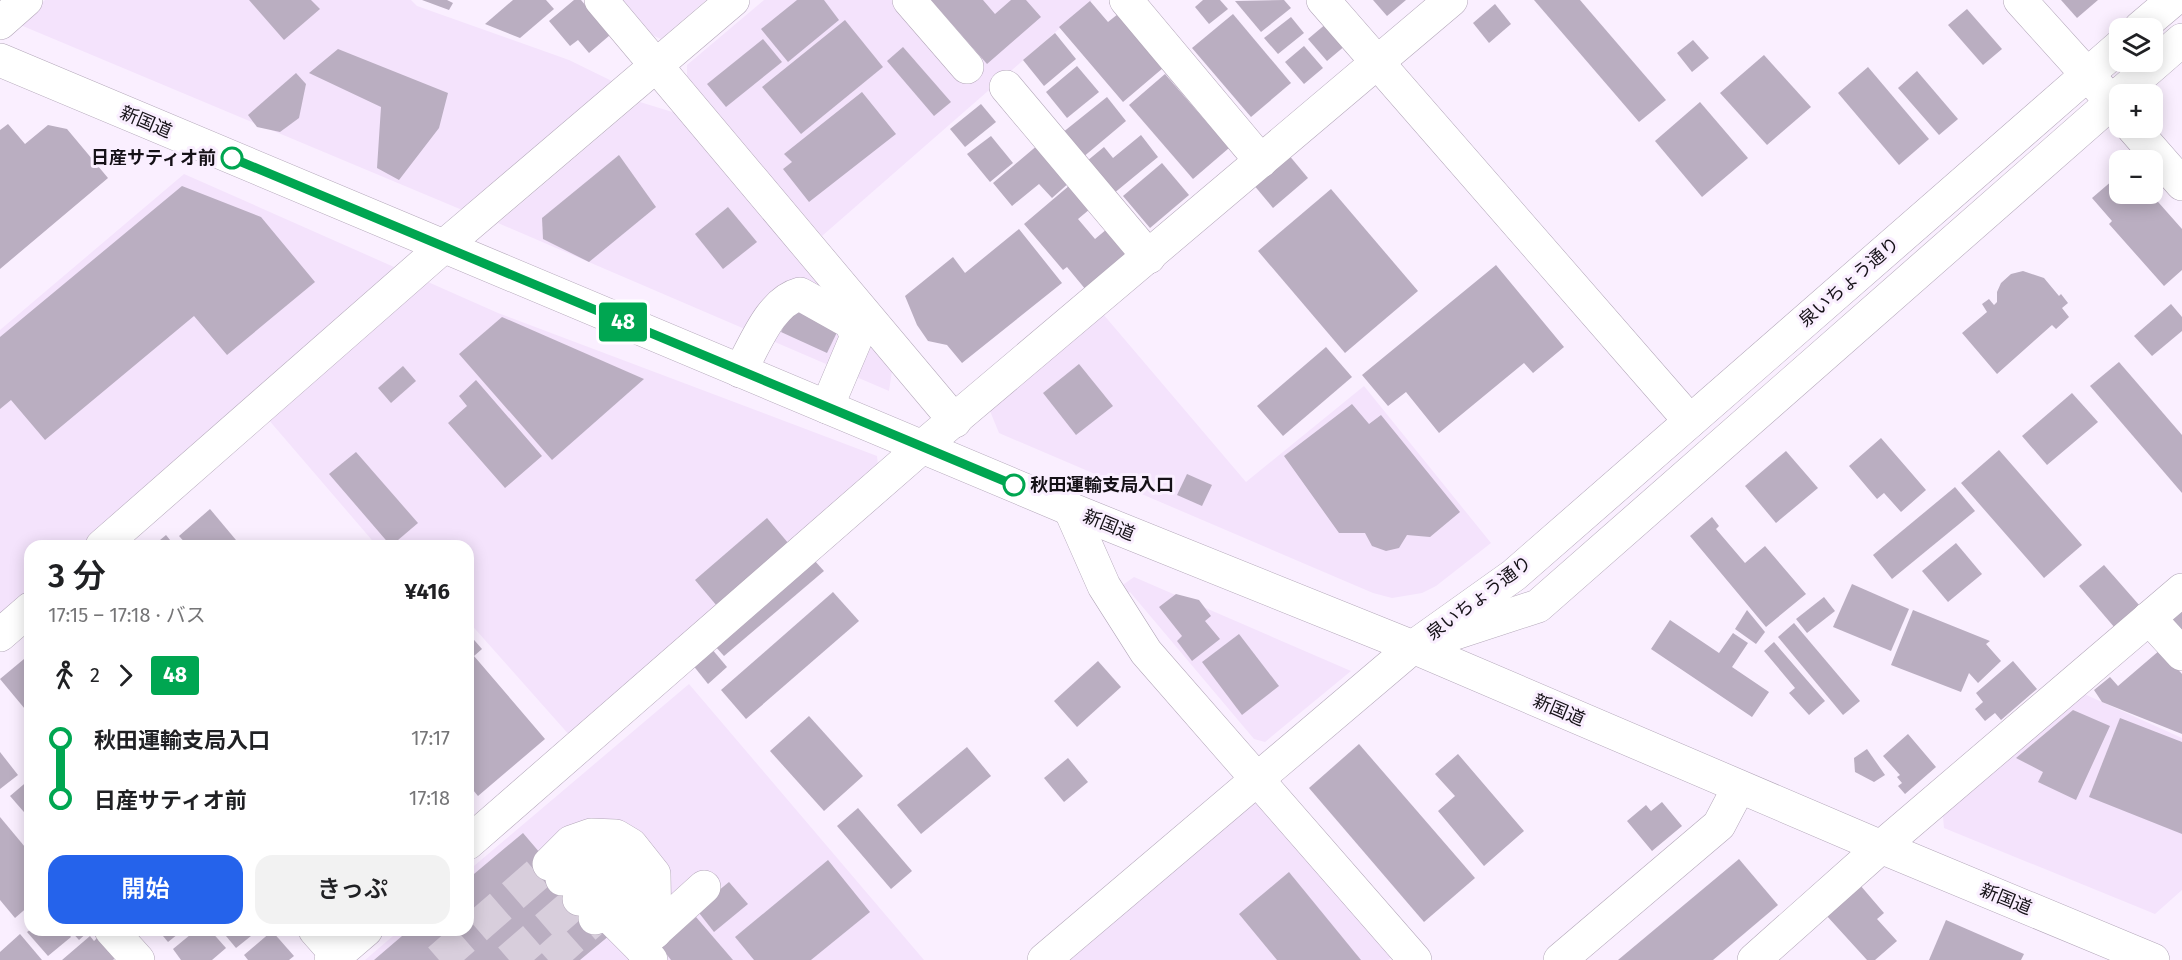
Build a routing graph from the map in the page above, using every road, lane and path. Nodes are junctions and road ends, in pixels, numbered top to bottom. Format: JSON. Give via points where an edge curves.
{"nodes":[{"id":1,"x":26,"y":0,"type":"edge"},
{"id":2,"x":601,"y":0,"type":"edge"},
{"id":3,"x":733,"y":0,"type":"edge"},
{"id":4,"x":909,"y":0,"type":"edge"},
{"id":5,"x":1126,"y":0,"type":"edge"},
{"id":6,"x":1323,"y":0,"type":"edge"},
{"id":7,"x":1451,"y":0,"type":"edge"},
{"id":8,"x":2020,"y":0,"type":"edge"},
{"id":9,"x":2173,"y":0,"type":"edge"},
{"id":10,"x":2152,"y":18,"type":"edge"},
{"id":11,"x":0,"y":23,"type":"edge"},
{"id":12,"x":2182,"y":40,"type":"edge"},
{"id":13,"x":2109,"y":55,"type":"edge"},
{"id":14,"x":0,"y":60,"type":"edge"},
{"id":15,"x":1377,"y":64,"type":"junction"},
{"id":16,"x":657,"y":65,"type":"junction"},
{"id":17,"x":967,"y":67,"type":"dead end"},
{"id":18,"x":2086,"y":75,"type":"junction"},
{"id":19,"x":2136,"y":84,"type":"edge"},
{"id":20,"x":1006,"y":87,"type":"dead end"},
{"id":21,"x":2109,"y":94,"type":"edge"},
{"id":22,"x":2109,"y":109,"type":"edge"},
{"id":23,"x":2142,"y":138,"type":"edge"},
{"id":24,"x":1261,"y":161,"type":"junction"},
{"id":25,"x":2182,"y":184,"type":"edge"},
{"id":26,"x":443,"y":247,"type":"junction"},
{"id":27,"x":1149,"y":257,"type":"junction"},
{"id":28,"x":740,"y":371,"type":"junction"},
{"id":29,"x":827,"y":407,"type":"junction"},
{"id":30,"x":955,"y":421,"type":"junction"},
{"id":31,"x":1690,"y":421,"type":"junction"},
{"id":32,"x":922,"y":447,"type":"junction"},
{"id":33,"x":1070,"y":509,"type":"junction"},
{"id":34,"x":109,"y":540,"type":"edge"},
{"id":35,"x":2182,"y":590,"type":"edge"},
{"id":36,"x":24,"y":614,"type":"edge"},
{"id":37,"x":2149,"y":618,"type":"junction"},
{"id":38,"x":0,"y":635,"type":"edge"},
{"id":39,"x":1413,"y":647,"type":"junction"},
{"id":40,"x":2182,"y":654,"type":"edge"},
{"id":41,"x":1255,"y":780,"type":"junction"},
{"id":42,"x":1739,"y":787,"type":"junction"},
{"id":43,"x":474,"y":838,"type":"edge"},
{"id":44,"x":1881,"y":847,"type":"junction"},
{"id":45,"x":704,"y":887,"type":"dead end"},
{"id":46,"x":116,"y":936,"type":"edge"},
{"id":47,"x":319,"y":936,"type":"edge"},
{"id":48,"x":359,"y":936,"type":"edge"},
{"id":49,"x":648,"y":946,"type":"edge"},
{"id":50,"x":334,"y":957,"type":"edge"},
{"id":51,"x":138,"y":960,"type":"edge"},
{"id":52,"x":1044,"y":960,"type":"edge"},
{"id":53,"x":1414,"y":960,"type":"edge"},
{"id":54,"x":1560,"y":960,"type":"edge"},
{"id":55,"x":1754,"y":960,"type":"edge"},
{"id":56,"x":2153,"y":960,"type":"edge"}],
"edges":[{"from":1,"to":11,"type":"street"},
{"from":2,"to":16,"type":"street"},
{"from":3,"to":16,"type":"street"},
{"from":4,"to":17,"type":"street"},
{"from":5,"to":24,"type":"street"},
{"from":6,"to":15,"type":"street"},
{"from":7,"to":15,"type":"street"},
{"from":8,"to":18,"type":"street"},
{"from":9,"to":10,"type":"street"},
{"from":12,"to":19,"type":"street","name":"泉いちょう通り"},
{"from":13,"to":18,"type":"street","name":"泉いちょう通り"},
{"from":14,"to":26,"type":"street","name":"新国道"},
{"from":15,"to":24,"type":"street"},
{"from":15,"to":31,"type":"street"},
{"from":16,"to":26,"type":"street"},
{"from":16,"to":30,"type":"street"},
{"from":18,"to":21,"type":"street"},
{"from":18,"to":31,"type":"street","name":"泉いちょう通り"},
{"from":20,"to":27,"type":"street"},
{"from":22,"to":39,"type":"street","name":"泉いちょう通り","via":[[1538,606]]},
{"from":23,"to":25,"type":"street"},
{"from":24,"to":27,"type":"street"},
{"from":26,"to":28,"type":"street","name":"新国道"},
{"from":26,"to":34,"type":"street"},
{"from":27,"to":30,"type":"street"},
{"from":28,"to":29,"type":"street","name":"新国道"},
{"from":28,"to":29,"type":"street","via":[[777,307],[788,297],[800,294],[850,322],[857,336]]},
{"from":29,"to":32,"type":"street","name":"新国道"},
{"from":30,"to":32,"type":"street"},
{"from":31,"to":39,"type":"street","name":"泉いちょう通り","via":[[1514,575]]},
{"from":32,"to":33,"type":"street","name":"新国道"},
{"from":32,"to":43,"type":"street"},
{"from":33,"to":39,"type":"street","name":"新国道"},
{"from":33,"to":41,"type":"street","via":[[1104,586],[1124,620],[1146,652]]},
{"from":35,"to":37,"type":"street"},
{"from":36,"to":38,"type":"street"},
{"from":37,"to":40,"type":"street"},
{"from":37,"to":44,"type":"street"},
{"from":39,"to":41,"type":"street"},
{"from":39,"to":42,"type":"street","name":"新国道"},
{"from":41,"to":52,"type":"street"},
{"from":41,"to":53,"type":"street"},
{"from":42,"to":44,"type":"street","name":"新国道"},
{"from":42,"to":54,"type":"street","via":[[1719,825]]},
{"from":44,"to":55,"type":"street"},
{"from":44,"to":56,"type":"street","name":"新国道"},
{"from":45,"to":49,"type":"street"},
{"from":46,"to":51,"type":"street"},
{"from":47,"to":50,"type":"street"},
{"from":48,"to":50,"type":"street"},
{"from":49,"to":49,"type":"street","via":[[654,874],[631,845],[616,836],[591,835],[571,842],[571,890],[607,888],[618,893]]}]}
